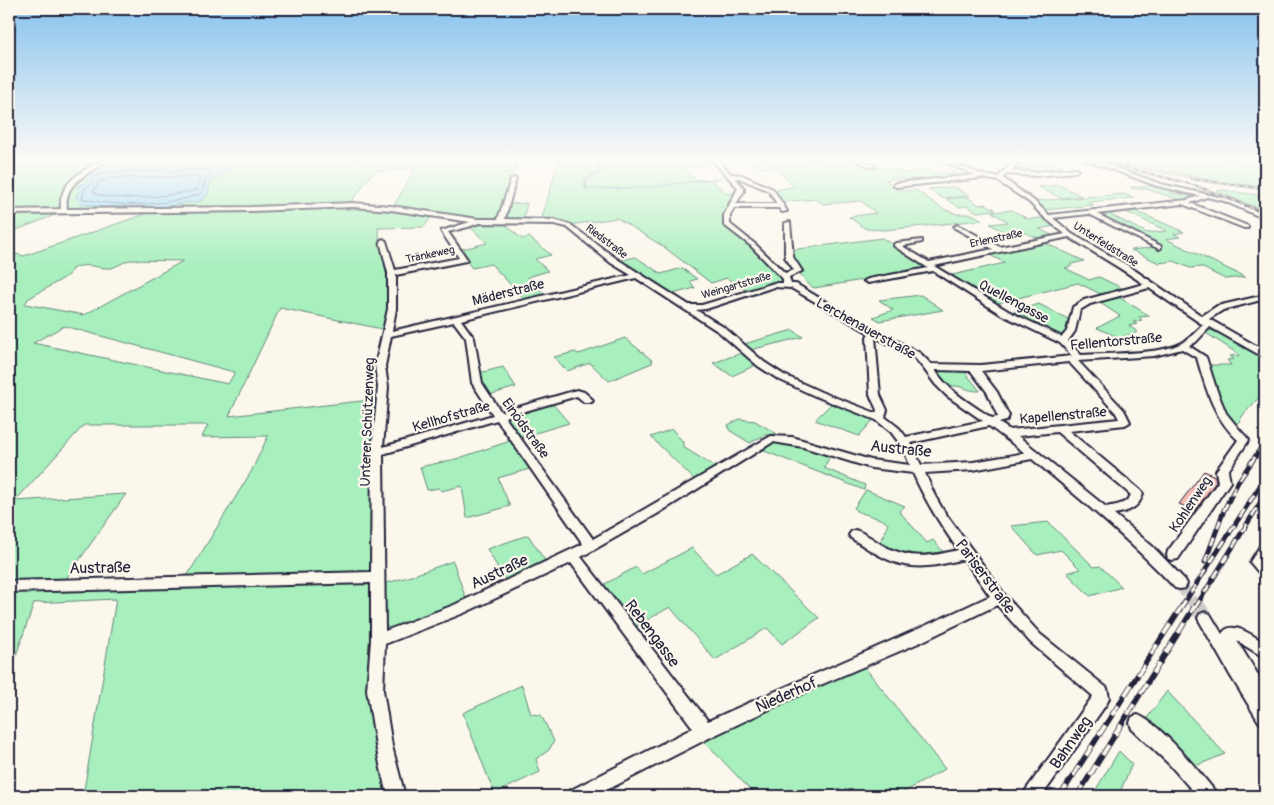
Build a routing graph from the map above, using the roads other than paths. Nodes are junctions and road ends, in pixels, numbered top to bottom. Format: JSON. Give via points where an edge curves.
{"nodes":[{"id":1,"x":63,"y":197,"type":"edge"},
{"id":2,"x":509,"y":197,"type":"edge"},
{"id":3,"x":737,"y":197,"type":"edge"},
{"id":4,"x":775,"y":197,"type":"edge"},
{"id":5,"x":1026,"y":197,"type":"edge"},
{"id":6,"x":1203,"y":197,"type":"edge"},
{"id":7,"x":1213,"y":197,"type":"edge"},
{"id":8,"x":1183,"y":203,"type":"junction"},
{"id":9,"x":733,"y":206,"type":"junction"},
{"id":10,"x":64,"y":211,"type":"junction"},
{"id":11,"x":9,"y":212,"type":"edge"},
{"id":12,"x":1090,"y":213,"type":"junction"},
{"id":13,"x":1047,"y":217,"type":"junction"},
{"id":14,"x":1265,"y":217,"type":"edge"},
{"id":15,"x":478,"y":220,"type":"junction"},
{"id":16,"x":501,"y":221,"type":"junction"},
{"id":17,"x":788,"y":223,"type":"dead end"},
{"id":18,"x":956,"y":227,"type":"dead end"},
{"id":19,"x":1246,"y":227,"type":"dead end"},
{"id":20,"x":1070,"y":235,"type":"junction"},
{"id":21,"x":383,"y":241,"type":"dead end"},
{"id":22,"x":920,"y":241,"type":"dead end"},
{"id":23,"x":1159,"y":248,"type":"dead end"},
{"id":24,"x":998,"y":249,"type":"junction"},
{"id":25,"x":931,"y":267,"type":"junction"},
{"id":26,"x":392,"y":273,"type":"junction"},
{"id":27,"x":636,"y":276,"type":"junction"},
{"id":28,"x":784,"y":276,"type":"junction"},
{"id":29,"x":868,"y":281,"type":"dead end"},
{"id":30,"x":787,"y":285,"type":"junction"},
{"id":31,"x":1149,"y":285,"type":"junction"},
{"id":32,"x":1265,"y":297,"type":"edge"},
{"id":33,"x":692,"y":309,"type":"junction"},
{"id":34,"x":456,"y":319,"type":"junction"},
{"id":35,"x":1206,"y":321,"type":"junction"},
{"id":36,"x":874,"y":333,"type":"junction"},
{"id":37,"x":386,"y":334,"type":"junction"},
{"id":38,"x":1062,"y":341,"type":"junction"},
{"id":39,"x":1183,"y":346,"type":"junction"},
{"id":40,"x":1265,"y":355,"type":"edge"},
{"id":41,"x":1075,"y":359,"type":"junction"},
{"id":42,"x":928,"y":367,"type":"junction"},
{"id":43,"x":974,"y":368,"type":"junction"},
{"id":44,"x":588,"y":400,"type":"dead end"},
{"id":45,"x":500,"y":417,"type":"junction"},
{"id":46,"x":880,"y":418,"type":"junction"},
{"id":47,"x":991,"y":422,"type":"junction"},
{"id":48,"x":1060,"y":429,"type":"junction"},
{"id":49,"x":1008,"y":434,"type":"junction"},
{"id":50,"x":904,"y":441,"type":"junction"},
{"id":51,"x":377,"y":452,"type":"junction"},
{"id":52,"x":1034,"y":455,"type":"junction"},
{"id":53,"x":918,"y":468,"type":"junction"},
{"id":54,"x":1104,"y":512,"type":"junction"},
{"id":55,"x":855,"y":535,"type":"dead end"},
{"id":56,"x":591,"y":546,"type":"junction"},
{"id":57,"x":1265,"y":550,"type":"edge"},
{"id":58,"x":967,"y":553,"type":"junction"},
{"id":59,"x":1173,"y":555,"type":"dead end"},
{"id":60,"x":573,"y":556,"type":"junction"},
{"id":61,"x":1265,"y":570,"type":"edge"},
{"id":62,"x":378,"y":577,"type":"junction"},
{"id":63,"x":1180,"y":584,"type":"tunnel mouth"},
{"id":64,"x":9,"y":586,"type":"edge"},
{"id":65,"x":999,"y":598,"type":"junction"},
{"id":66,"x":1205,"y":618,"type":"tunnel mouth"},
{"id":67,"x":378,"y":640,"type":"junction"},
{"id":68,"x":1265,"y":651,"type":"edge"},
{"id":69,"x":1097,"y":688,"type":"joint"},
{"id":70,"x":1264,"y":708,"type":"edge"},
{"id":71,"x":1138,"y":723,"type":"dead end"},
{"id":72,"x":705,"y":731,"type":"junction"},
{"id":73,"x":396,"y":796,"type":"edge"},
{"id":74,"x":577,"y":796,"type":"edge"},
{"id":75,"x":1032,"y":796,"type":"edge"},
{"id":76,"x":1208,"y":796,"type":"edge"}],
"edges":[{"from":1,"to":10,"type":"street"},
{"from":2,"to":16,"type":"street"},
{"from":3,"to":9,"type":"street"},
{"from":4,"to":9,"type":"street","via":[[782,208]]},
{"from":5,"to":13,"type":"street","name":"Unterfeldstraße"},
{"from":6,"to":8,"type":"street"},
{"from":7,"to":14,"type":"street"},
{"from":8,"to":12,"type":"street"},
{"from":8,"to":19,"type":"street"},
{"from":9,"to":28,"type":"street","via":[[726,219],[730,228],[753,245]]},
{"from":10,"to":11,"type":"street","name":"Riedstraße"},
{"from":10,"to":15,"type":"street","name":"Riedstraße","via":[[354,205]]},
{"from":12,"to":13,"type":"street"},
{"from":12,"to":23,"type":"street"},
{"from":13,"to":20,"type":"street","name":"Unterfeldstraße"},
{"from":15,"to":16,"type":"street","name":"Riedstraße"},
{"from":15,"to":26,"type":"street","name":"Tränkeweg","via":[[444,231],[463,259]]},
{"from":16,"to":27,"type":"street","name":"Riedstraße","via":[[569,226]]},
{"from":17,"to":28,"type":"street","via":[[789,257],[798,272]]},
{"from":18,"to":24,"type":"street"},
{"from":20,"to":24,"type":"street","name":"Erlenstraße"},
{"from":20,"to":31,"type":"street","name":"Unterfeldstraße"},
{"from":21,"to":26,"type":"street","name":"Unterer Schützenweg"},
{"from":22,"to":25,"type":"street","name":"Quellengasse","via":[[896,245]]},
{"from":24,"to":25,"type":"street","name":"Erlenstraße"},
{"from":25,"to":29,"type":"street"},
{"from":25,"to":38,"type":"street","name":"Quellengasse","via":[[1005,313]]},
{"from":26,"to":37,"type":"street","name":"Unterer Schützenweg","via":[[392,309]]},
{"from":27,"to":33,"type":"street","name":"Riedstraße","via":[[680,305]]},
{"from":27,"to":34,"type":"street","name":"Mäderstraße"},
{"from":28,"to":30,"type":"street"},
{"from":30,"to":33,"type":"street","name":"Weingartstraße","via":[[774,285]]},
{"from":30,"to":36,"type":"street","name":"Lerchenauerstraße","via":[[800,289]]},
{"from":31,"to":35,"type":"street","name":"Unterfeldstraße"},
{"from":31,"to":38,"type":"street","via":[[1087,302],[1076,309],[1071,331]]},
{"from":32,"to":35,"type":"street","name":"Fellentorstraße","via":[[1220,308],[1204,318]]},
{"from":33,"to":46,"type":"street","name":"Riedstraße","via":[[781,377]]},
{"from":34,"to":37,"type":"street","name":"Mäderstraße"},
{"from":34,"to":45,"type":"street","name":"Einödstraße","via":[[470,338],[477,383]]},
{"from":35,"to":39,"type":"street","name":"Fellentorstraße","via":[[1208,325]]},
{"from":35,"to":40,"type":"street","name":"Unterfeldstraße"},
{"from":36,"to":42,"type":"street","name":"Lerchenauerstraße","via":[[912,352]]},
{"from":36,"to":46,"type":"street","via":[[871,337],[876,395],[882,410]]},
{"from":37,"to":51,"type":"street","name":"Unterer Schützenweg","via":[[380,366],[383,387]]},
{"from":38,"to":41,"type":"street","name":"Quellengasse"},
{"from":39,"to":41,"type":"street","name":"Fellentorstraße","via":[[1154,353]]},
{"from":39,"to":59,"type":"street","name":"Kohlenweg","via":[[1201,357],[1212,396],[1235,433],[1244,440],[1222,471],[1224,482]]},
{"from":41,"to":43,"type":"street","name":"Fellentorstraße"},
{"from":41,"to":48,"type":"street","name":"Kapellenstraße","via":[[1126,420],[1118,424]]},
{"from":42,"to":43,"type":"street","name":"Fellentorstraße"},
{"from":42,"to":47,"type":"street","name":"Lerchenauerstraße","via":[[950,394]]},
{"from":43,"to":47,"type":"street","via":[[996,400],[1003,417]]},
{"from":44,"to":45,"type":"street","name":"Kellhofstraße","via":[[577,393]]},
{"from":45,"to":51,"type":"street","name":"Kellhofstraße"},
{"from":45,"to":56,"type":"street","name":"Einödstraße"},
{"from":46,"to":50,"type":"street","name":"Pariserstraße"},
{"from":47,"to":49,"type":"street","name":"Lerchenauerstraße"},
{"from":47,"to":50,"type":"street"},
{"from":48,"to":49,"type":"street","name":"Kapellenstraße"},
{"from":48,"to":54,"type":"street","via":[[1137,494],[1135,501],[1125,508]]},
{"from":49,"to":52,"type":"street","name":"Lerchenauerstraße"},
{"from":50,"to":53,"type":"street","name":"Pariserstraße"},
{"from":51,"to":62,"type":"street","name":"Unterer Schützenweg"},
{"from":52,"to":53,"type":"street","name":"Austraße","via":[[950,470]]},
{"from":52,"to":54,"type":"street","name":"Lerchenauerstraße"},
{"from":53,"to":56,"type":"street","name":"Austraße","via":[[872,464],[786,439],[771,439]]},
{"from":53,"to":58,"type":"street","name":"Pariserstraße","via":[[929,496]]},
{"from":54,"to":63,"type":"street","name":"Lerchenauerstraße","via":[[1152,554]]},
{"from":55,"to":58,"type":"street","via":[[885,553],[912,563],[927,563]]},
{"from":56,"to":60,"type":"street","name":"Austraße"},
{"from":57,"to":61,"type":"street","via":[[1257,562]]},
{"from":58,"to":65,"type":"street","name":"Pariserstraße"},
{"from":60,"to":67,"type":"street","name":"Austraße","via":[[458,609]]},
{"from":60,"to":72,"type":"street","name":"Rebengasse"},
{"from":62,"to":64,"type":"street","name":"Austraße"},
{"from":62,"to":67,"type":"street"},
{"from":65,"to":69,"type":"street","name":"Pariserstraße","via":[[1034,638]]},
{"from":65,"to":72,"type":"street","name":"Niederhof"},
{"from":66,"to":70,"type":"street"},
{"from":67,"to":73,"type":"street","via":[[376,690],[384,746]]},
{"from":68,"to":70,"type":"street","via":[[1236,634],[1228,636]]},
{"from":69,"to":75,"type":"street","name":"Bahnweg","via":[[1101,698]]},
{"from":71,"to":76,"type":"street","via":[[1165,746]]},
{"from":72,"to":74,"type":"street","name":"Niederhof"}]}
